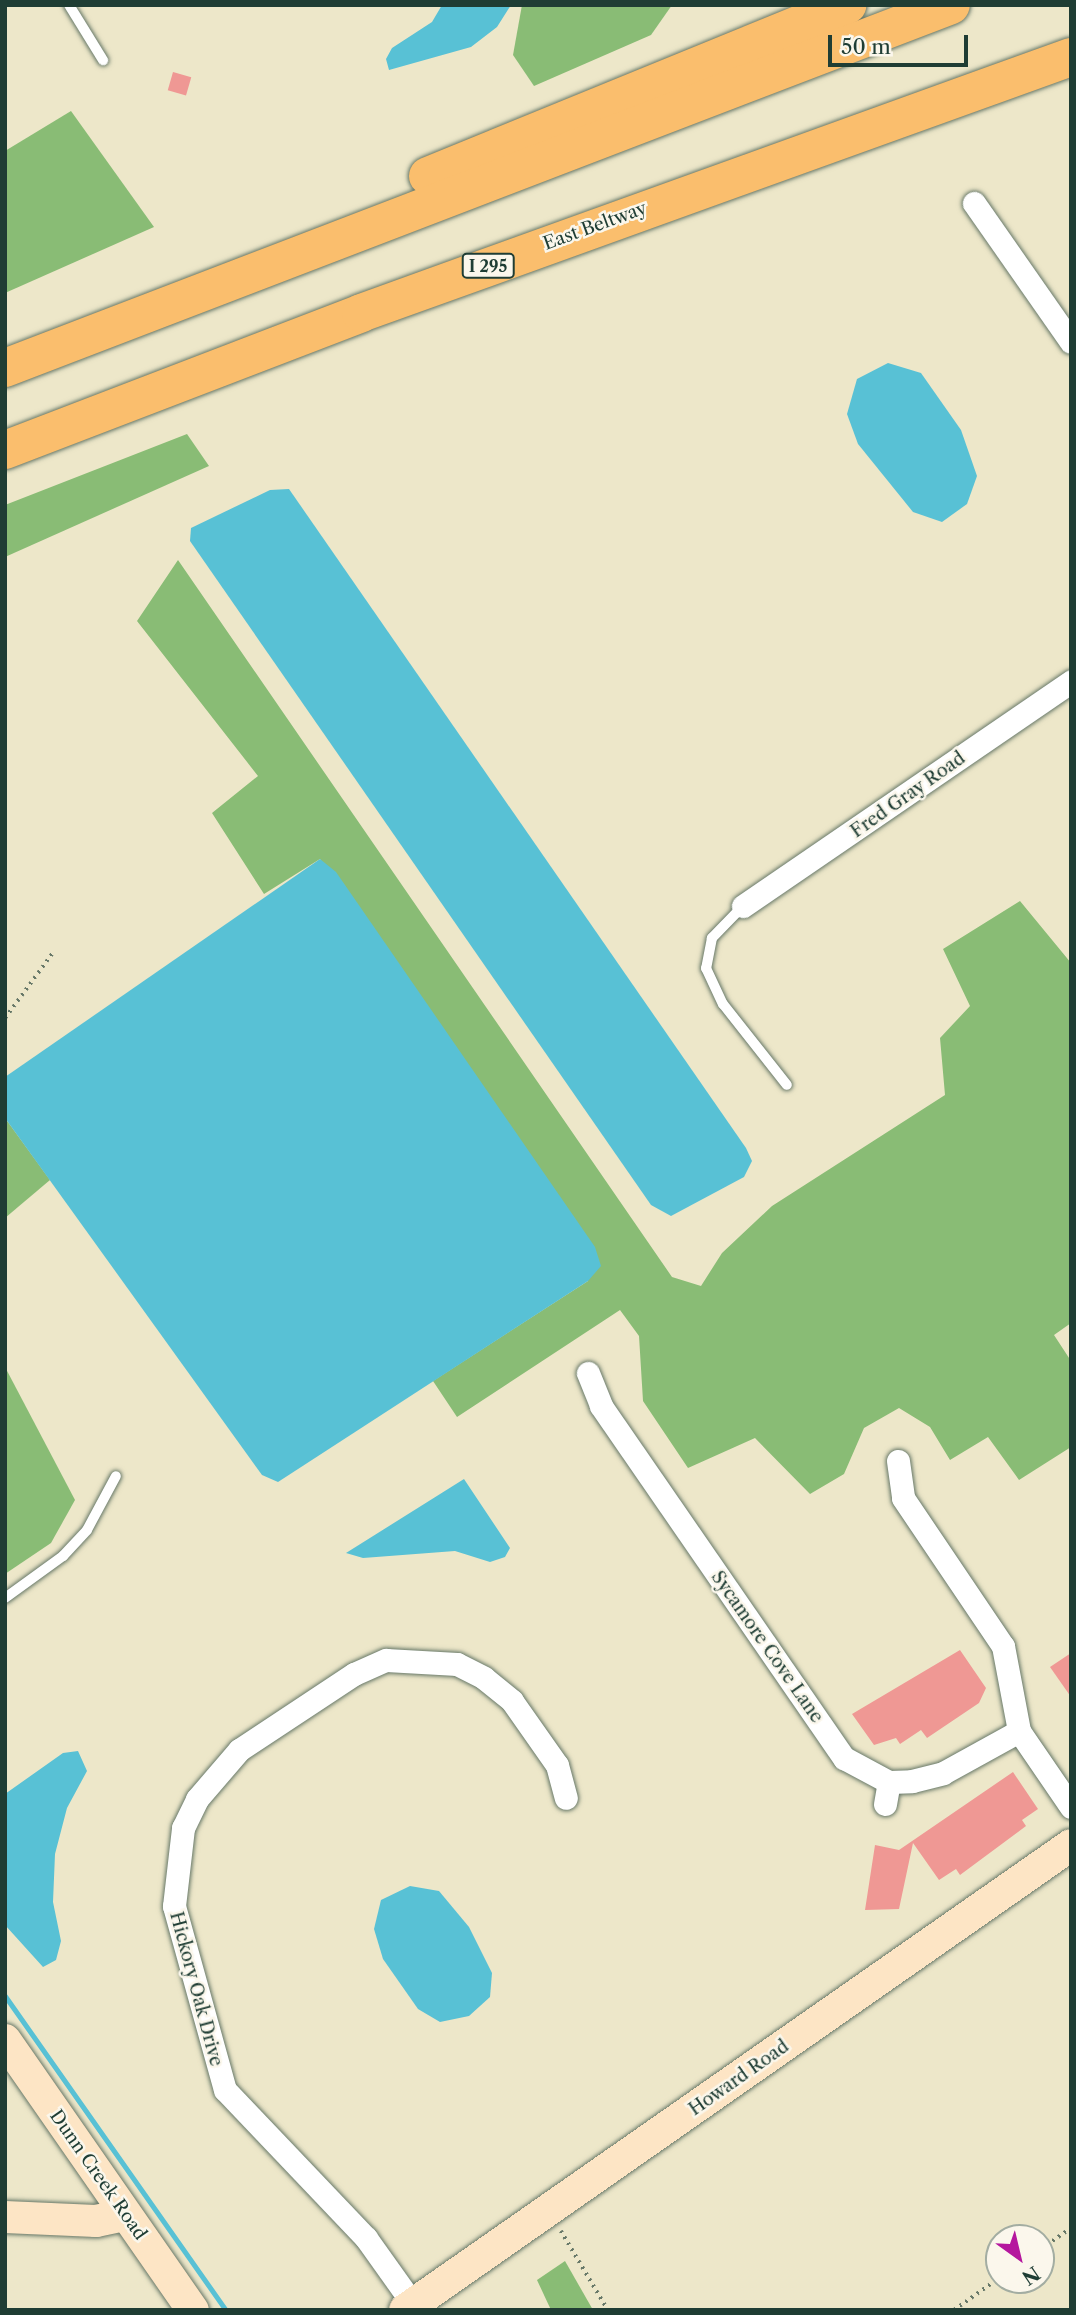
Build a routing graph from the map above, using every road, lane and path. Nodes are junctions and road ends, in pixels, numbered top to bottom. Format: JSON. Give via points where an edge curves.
{"nodes":[{"id":1,"x":69,"y":5,"type":"edge"},
{"id":2,"x":848,"y":5,"type":"edge"},
{"id":3,"x":951,"y":5,"type":"edge"},
{"id":4,"x":1071,"y":57,"type":"edge"},
{"id":5,"x":103,"y":60,"type":"dead end"},
{"id":6,"x":1071,"y":66,"type":"edge"},
{"id":7,"x":973,"y":87,"type":"junction"},
{"id":8,"x":974,"y":203,"type":"dead end"},
{"id":9,"x":1071,"y":342,"type":"edge"},
{"id":10,"x":5,"y":353,"type":"edge"},
{"id":11,"x":5,"y":368,"type":"edge"},
{"id":12,"x":5,"y":450,"type":"edge"},
{"id":13,"x":1071,"y":681,"type":"edge"},
{"id":14,"x":743,"y":906,"type":"joint"},
{"id":15,"x":54,"y":951,"type":"dead end"},
{"id":16,"x":5,"y":1018,"type":"edge"},
{"id":17,"x":787,"y":1085,"type":"dead end"},
{"id":18,"x":588,"y":1373,"type":"dead end"},
{"id":19,"x":898,"y":1461,"type":"dead end"},
{"id":20,"x":116,"y":1476,"type":"dead end"},
{"id":21,"x":5,"y":1598,"type":"edge"},
{"id":22,"x":1019,"y":1731,"type":"junction"},
{"id":23,"x":566,"y":1798,"type":"dead end"},
{"id":24,"x":1071,"y":1807,"type":"edge"},
{"id":25,"x":1071,"y":1845,"type":"edge"},
{"id":26,"x":5,"y":2040,"type":"edge"},
{"id":27,"x":549,"y":2211,"type":"junction"},
{"id":28,"x":125,"y":2215,"type":"junction"},
{"id":29,"x":5,"y":2217,"type":"edge"},
{"id":30,"x":1071,"y":2228,"type":"edge"},
{"id":31,"x":1055,"y":2239,"type":"edge"},
{"id":32,"x":985,"y":2288,"type":"edge"},
{"id":33,"x":409,"y":2307,"type":"edge"},
{"id":34,"x":193,"y":2310,"type":"edge"},
{"id":35,"x":608,"y":2310,"type":"edge"},
{"id":36,"x":954,"y":2310,"type":"edge"}],
"edges":[{"from":1,"to":5,"type":"lane"},
{"from":2,"to":10,"type":"highway"},
{"from":3,"to":11,"type":"highway"},
{"from":4,"to":7,"type":"highway","name":"East Beltway","number":"I 295"},
{"from":6,"to":7,"type":"highway"},
{"from":7,"to":12,"type":"highway","name":"East Beltway","number":"I 295"},
{"from":8,"to":9,"type":"street"},
{"from":13,"to":14,"type":"street","name":"Fred Gray Road"},
{"from":14,"to":17,"type":"lane","via":[[712,938],[706,968],[723,1004]]},
{"from":15,"to":16,"type":"path"},
{"from":18,"to":22,"type":"street","name":"Sycamore Cove Lane","via":[[601,1406],[844,1758],[887,1793],[943,1773]]},
{"from":19,"to":22,"type":"street","via":[[903,1498],[1003,1646]]},
{"from":20,"to":21,"type":"lane","via":[[87,1530],[63,1556]]},
{"from":22,"to":24,"type":"street"},
{"from":23,"to":33,"type":"street","name":"Hickory Oak Drive","via":[[549,1755],[512,1701],[484,1678],[457,1664],[386,1660],[354,1674],[239,1751],[197,1799],[183,1828],[174,1906],[225,2090],[366,2238]]},
{"from":25,"to":27,"type":"street","name":"Howard Road"},
{"from":26,"to":28,"type":"street","name":"Dunn Creek Road"},
{"from":27,"to":33,"type":"street","name":"Howard Road"},
{"from":27,"to":35,"type":"path"},
{"from":28,"to":29,"type":"street","via":[[96,2221]]},
{"from":28,"to":34,"type":"street","name":"Dunn Creek Road"},
{"from":30,"to":31,"type":"path"},
{"from":32,"to":36,"type":"path"}]}
